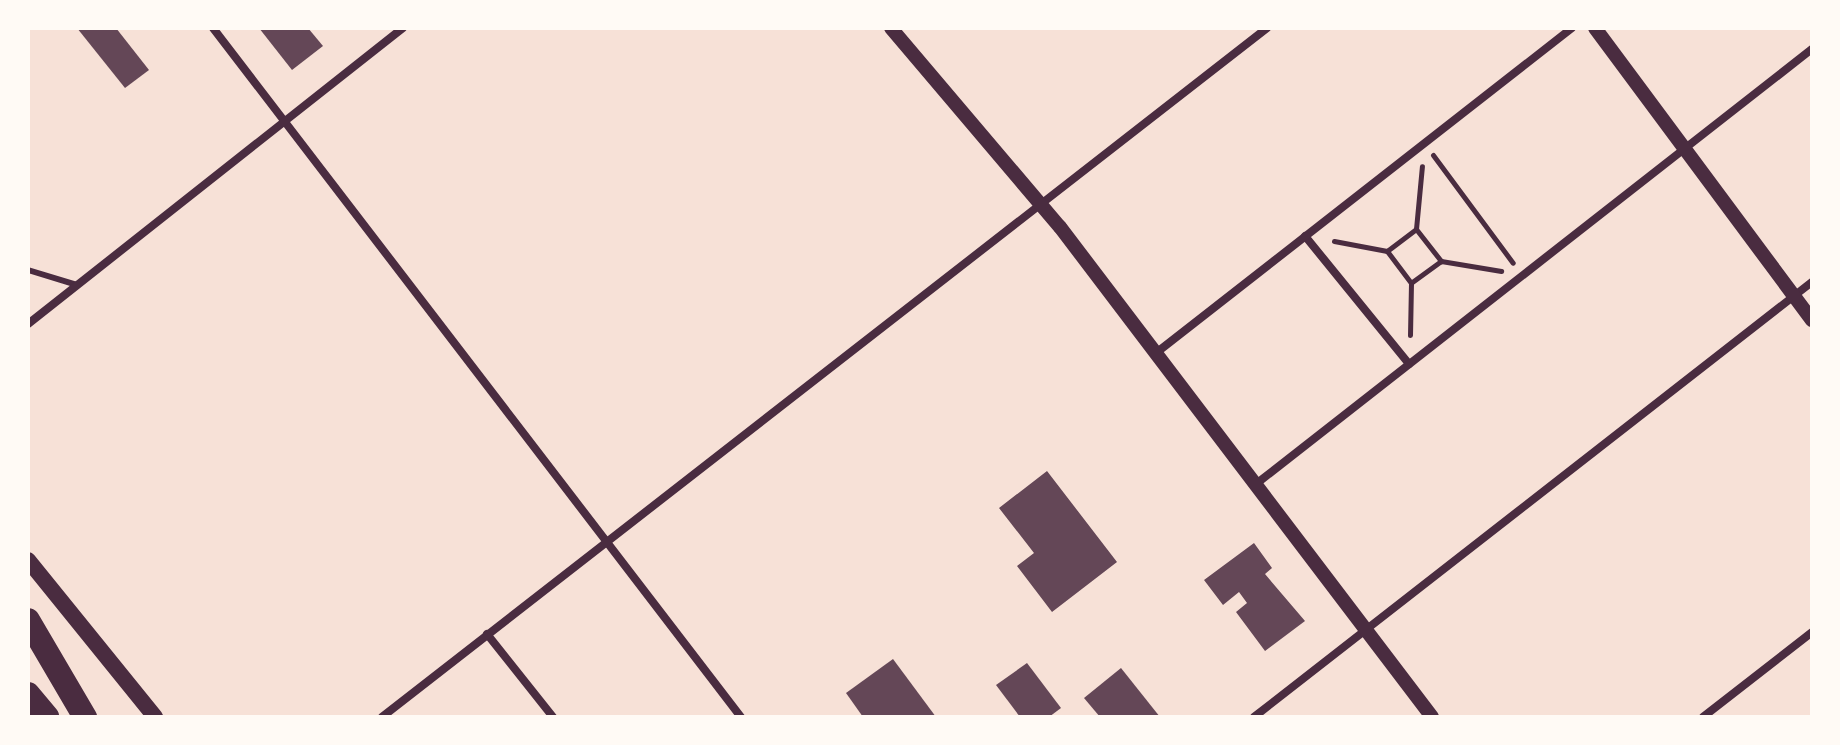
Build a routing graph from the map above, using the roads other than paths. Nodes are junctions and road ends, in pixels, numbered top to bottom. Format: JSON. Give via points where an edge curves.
{"nodes":[{"id":1,"x":213,"y":28,"type":"edge"},
{"id":2,"x":403,"y":28,"type":"edge"},
{"id":3,"x":891,"y":28,"type":"edge"},
{"id":4,"x":1267,"y":28,"type":"edge"},
{"id":5,"x":1572,"y":28,"type":"edge"},
{"id":6,"x":1595,"y":28,"type":"edge"},
{"id":7,"x":1812,"y":49,"type":"edge"},
{"id":8,"x":284,"y":121,"type":"junction"},
{"id":9,"x":1685,"y":148,"type":"junction"},
{"id":10,"x":1039,"y":206,"type":"junction"},
{"id":11,"x":1305,"y":236,"type":"junction"},
{"id":12,"x":28,"y":270,"type":"edge"},
{"id":13,"x":1812,"y":282,"type":"edge"},
{"id":14,"x":77,"y":285,"type":"junction"},
{"id":15,"x":1795,"y":296,"type":"junction"},
{"id":16,"x":1812,"y":320,"type":"edge"},
{"id":17,"x":28,"y":324,"type":"edge"},
{"id":18,"x":1156,"y":353,"type":"junction"},
{"id":19,"x":1409,"y":364,"type":"junction"},
{"id":20,"x":1256,"y":484,"type":"junction"},
{"id":21,"x":606,"y":540,"type":"junction"},
{"id":22,"x":28,"y":560,"type":"edge"},
{"id":23,"x":28,"y":620,"type":"edge"},
{"id":24,"x":1368,"y":630,"type":"junction"},
{"id":25,"x":1812,"y":632,"type":"edge"},
{"id":26,"x":487,"y":634,"type":"junction"},
{"id":27,"x":28,"y":694,"type":"edge"},
{"id":28,"x":47,"y":717,"type":"edge"},
{"id":29,"x":85,"y":717,"type":"edge"},
{"id":30,"x":155,"y":717,"type":"edge"},
{"id":31,"x":382,"y":717,"type":"edge"},
{"id":32,"x":553,"y":717,"type":"edge"},
{"id":33,"x":741,"y":717,"type":"edge"},
{"id":34,"x":1254,"y":717,"type":"edge"},
{"id":35,"x":1432,"y":717,"type":"edge"},
{"id":36,"x":1703,"y":717,"type":"edge"}],
"edges":[{"from":1,"to":8,"type":"street"},
{"from":2,"to":8,"type":"street"},
{"from":3,"to":10,"type":"street"},
{"from":4,"to":10,"type":"street"},
{"from":5,"to":11,"type":"street"},
{"from":6,"to":9,"type":"street"},
{"from":7,"to":9,"type":"street"},
{"from":8,"to":14,"type":"street"},
{"from":8,"to":21,"type":"street"},
{"from":9,"to":15,"type":"street"},
{"from":9,"to":19,"type":"street"},
{"from":10,"to":18,"type":"street"},
{"from":10,"to":21,"type":"street"},
{"from":11,"to":18,"type":"street"},
{"from":11,"to":19,"type":"street"},
{"from":12,"to":14,"type":"lane"},
{"from":13,"to":15,"type":"street"},
{"from":14,"to":17,"type":"street"},
{"from":15,"to":16,"type":"street"},
{"from":15,"to":24,"type":"street"},
{"from":18,"to":20,"type":"street"},
{"from":19,"to":20,"type":"street"},
{"from":20,"to":24,"type":"street"},
{"from":21,"to":26,"type":"street"},
{"from":21,"to":33,"type":"street"},
{"from":22,"to":30,"type":"main road"},
{"from":23,"to":29,"type":"highway"},
{"from":24,"to":34,"type":"street"},
{"from":24,"to":35,"type":"street"},
{"from":25,"to":36,"type":"street"},
{"from":26,"to":31,"type":"street"},
{"from":26,"to":32,"type":"street"},
{"from":27,"to":28,"type":"highway"}]}
